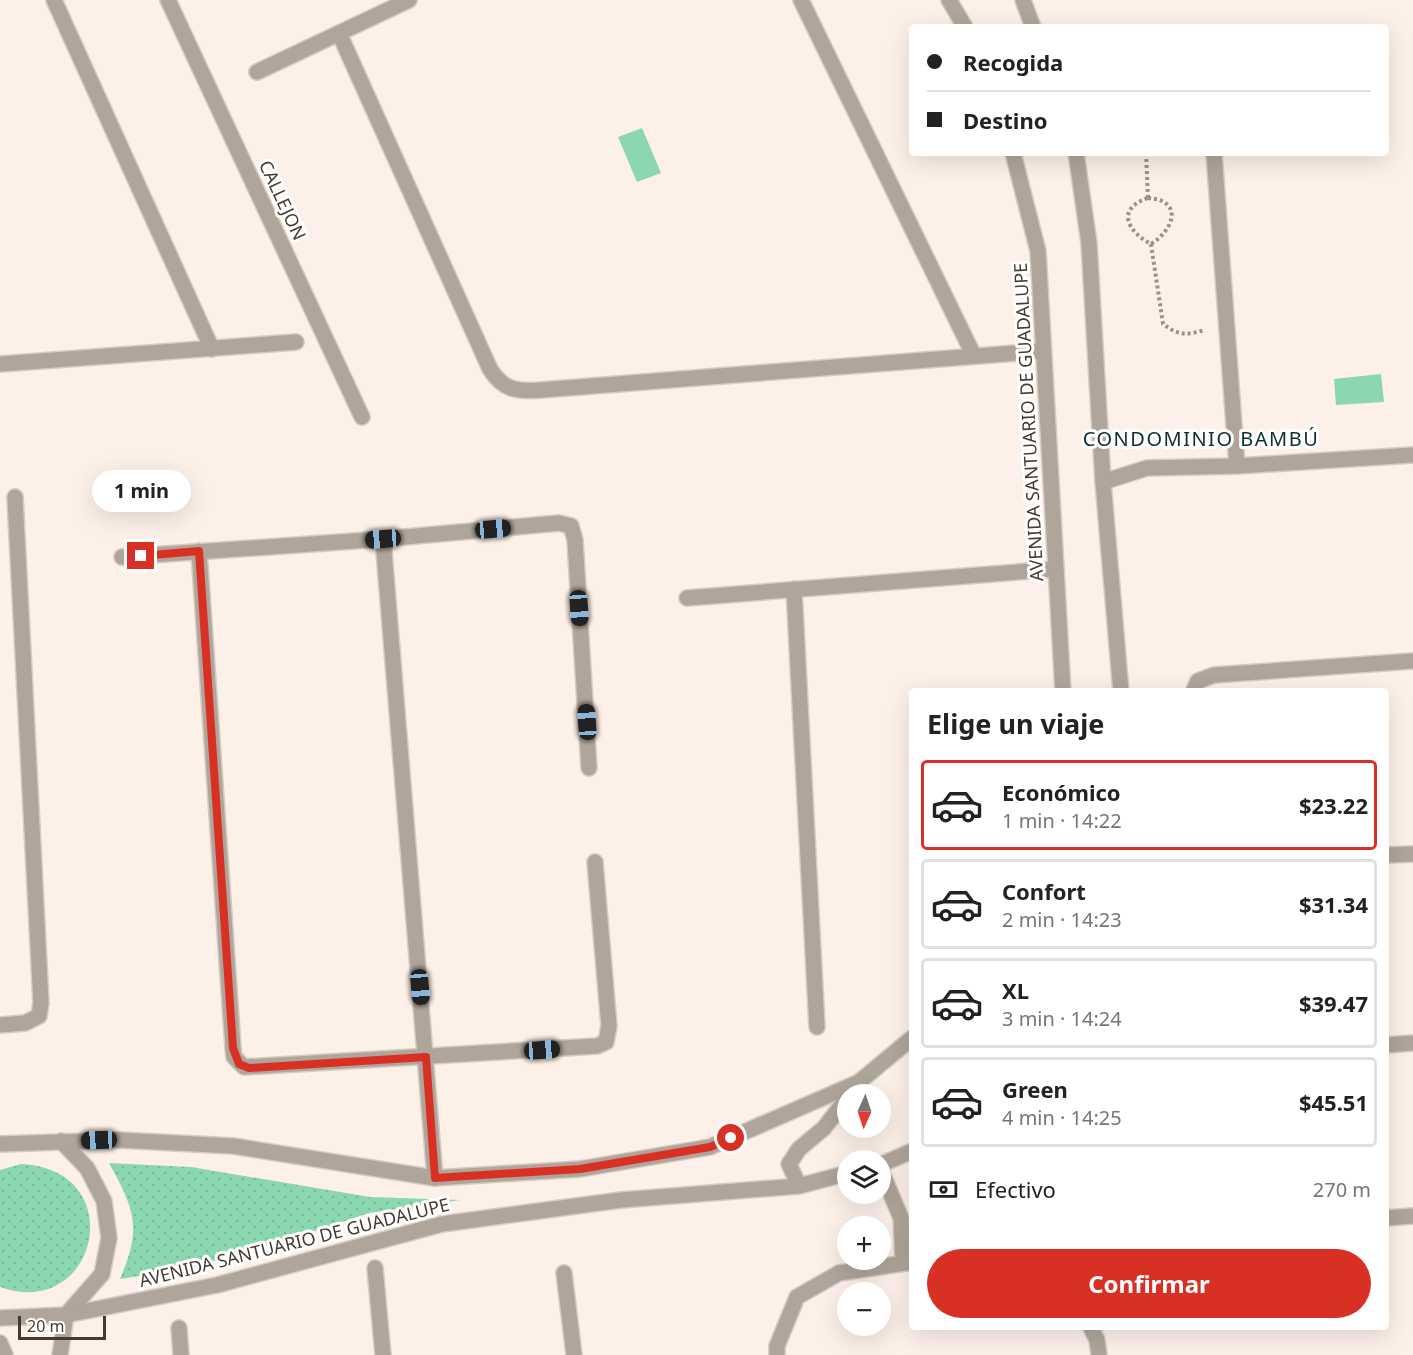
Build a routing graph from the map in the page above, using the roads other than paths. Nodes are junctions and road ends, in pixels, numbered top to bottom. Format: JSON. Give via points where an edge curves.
{"nodes":[{"id":1,"x":168,"y":0,"type":"edge"},
{"id":2,"x":409,"y":0,"type":"edge"},
{"id":3,"x":801,"y":0,"type":"edge"},
{"id":4,"x":949,"y":0,"type":"edge"},
{"id":5,"x":1023,"y":0,"type":"edge"},
{"id":6,"x":56,"y":4,"type":"edge"},
{"id":7,"x":963,"y":24,"type":"edge"},
{"id":8,"x":1032,"y":24,"type":"edge"},
{"id":9,"x":339,"y":33,"type":"junction"},
{"id":10,"x":257,"y":72,"type":"dead end"},
{"id":11,"x":1014,"y":156,"type":"edge"},
{"id":12,"x":1076,"y":156,"type":"edge"},
{"id":13,"x":1214,"y":156,"type":"edge"},
{"id":14,"x":296,"y":342,"type":"dead end"},
{"id":15,"x":212,"y":349,"type":"junction"},
{"id":16,"x":1042,"y":351,"type":"junction"},
{"id":17,"x":974,"y":356,"type":"junction"},
{"id":18,"x":0,"y":364,"type":"edge"},
{"id":19,"x":362,"y":417,"type":"dead end"},
{"id":20,"x":1413,"y":455,"type":"edge"},
{"id":21,"x":1237,"y":466,"type":"junction"},
{"id":22,"x":1103,"y":482,"type":"junction"},
{"id":23,"x":15,"y":497,"type":"dead end"},
{"id":24,"x":383,"y":539,"type":"junction"},
{"id":25,"x":199,"y":551,"type":"junction"},
{"id":26,"x":122,"y":557,"type":"dead end"},
{"id":27,"x":1055,"y":569,"type":"junction"},
{"id":28,"x":794,"y":589,"type":"junction"},
{"id":29,"x":687,"y":598,"type":"dead end"},
{"id":30,"x":1413,"y":661,"type":"edge"},
{"id":31,"x":1063,"y":688,"type":"edge"},
{"id":32,"x":1120,"y":688,"type":"edge"},
{"id":33,"x":1195,"y":688,"type":"edge"},
{"id":34,"x":590,"y":768,"type":"dead end"},
{"id":35,"x":1413,"y":854,"type":"edge"},
{"id":36,"x":1389,"y":855,"type":"edge"},
{"id":37,"x":595,"y":862,"type":"dead end"},
{"id":38,"x":0,"y":1025,"type":"edge"},
{"id":39,"x":817,"y":1027,"type":"dead end"},
{"id":40,"x":909,"y":1040,"type":"edge"},
{"id":41,"x":1413,"y":1043,"type":"edge"},
{"id":42,"x":1389,"y":1045,"type":"edge"},
{"id":43,"x":426,"y":1057,"type":"junction"},
{"id":44,"x":859,"y":1082,"type":"joint"},
{"id":45,"x":837,"y":1111,"type":"edge"},
{"id":46,"x":61,"y":1142,"type":"junction"},
{"id":47,"x":0,"y":1144,"type":"edge"},
{"id":48,"x":909,"y":1152,"type":"edge"},
{"id":49,"x":891,"y":1162,"type":"edge"},
{"id":50,"x":837,"y":1176,"type":"edge"},
{"id":51,"x":435,"y":1178,"type":"junction"},
{"id":52,"x":799,"y":1186,"type":"junction"},
{"id":53,"x":891,"y":1194,"type":"edge"},
{"id":54,"x":1413,"y":1216,"type":"edge"},
{"id":55,"x":1389,"y":1218,"type":"edge"},
{"id":56,"x":907,"y":1262,"type":"edge"},
{"id":57,"x":375,"y":1268,"type":"dead end"},
{"id":58,"x":564,"y":1274,"type":"dead end"},
{"id":59,"x":66,"y":1315,"type":"junction"},
{"id":60,"x":0,"y":1318,"type":"edge"},
{"id":61,"x":179,"y":1328,"type":"dead end"},
{"id":62,"x":1092,"y":1330,"type":"edge"},
{"id":63,"x":0,"y":1343,"type":"edge"},
{"id":64,"x":4,"y":1355,"type":"edge"},
{"id":65,"x":60,"y":1355,"type":"edge"},
{"id":66,"x":181,"y":1355,"type":"edge"},
{"id":67,"x":383,"y":1355,"type":"edge"},
{"id":68,"x":574,"y":1355,"type":"edge"},
{"id":69,"x":777,"y":1355,"type":"edge"},
{"id":70,"x":1099,"y":1355,"type":"edge"}],
"edges":[{"from":1,"to":19,"type":"street","name":"CALLEJON"},
{"from":2,"to":9,"type":"street"},
{"from":3,"to":17,"type":"street"},
{"from":4,"to":7,"type":"street"},
{"from":5,"to":8,"type":"street"},
{"from":6,"to":15,"type":"street"},
{"from":9,"to":10,"type":"street"},
{"from":9,"to":17,"type":"street","via":[[490,369],[511,390]]},
{"from":11,"to":16,"type":"street","name":"AVENIDA SANTUARIO DE GUADALUPE","via":[[1038,251]]},
{"from":12,"to":22,"type":"street","via":[[1089,243]]},
{"from":13,"to":21,"type":"street"},
{"from":14,"to":15,"type":"street"},
{"from":15,"to":18,"type":"street"},
{"from":16,"to":17,"type":"street"},
{"from":16,"to":27,"type":"street","name":"AVENIDA SANTUARIO DE GUADALUPE"},
{"from":20,"to":21,"type":"street"},
{"from":21,"to":22,"type":"street","via":[[1147,468]]},
{"from":22,"to":32,"type":"street"},
{"from":23,"to":38,"type":"street","via":[[41,1003],[39,1016],[32,1021]]},
{"from":24,"to":25,"type":"street"},
{"from":24,"to":34,"type":"street","via":[[559,523],[572,526]]},
{"from":24,"to":43,"type":"street"},
{"from":25,"to":26,"type":"street"},
{"from":25,"to":43,"type":"street","via":[[234,1057],[249,1068]]},
{"from":27,"to":28,"type":"street"},
{"from":27,"to":31,"type":"street","name":"AVENIDA SANTUARIO DE GUADALUPE"},
{"from":28,"to":29,"type":"street"},
{"from":28,"to":39,"type":"street"},
{"from":30,"to":33,"type":"street","via":[[1214,675],[1198,681]]},
{"from":35,"to":36,"type":"street"},
{"from":37,"to":43,"type":"street","via":[[609,1026],[606,1042],[597,1046]]},
{"from":40,"to":44,"type":"street","name":"AVENIDA SANTUARIO DE GUADALUPE"},
{"from":41,"to":42,"type":"street"},
{"from":43,"to":51,"type":"street"},
{"from":44,"to":51,"type":"street","name":"AVENIDA SANTUARIO DE GUADALUPE","via":[[710,1147],[580,1169]]},
{"from":45,"to":52,"type":"street","via":[[789,1164]]},
{"from":46,"to":47,"type":"street","name":"AVENIDA SANTUARIO DE GUADALUPE"},
{"from":46,"to":51,"type":"street","name":"AVENIDA SANTUARIO DE GUADALUPE","via":[[119,1140],[233,1146]]},
{"from":46,"to":59,"type":"street","via":[[92,1176],[104,1201],[109,1238],[102,1274]]},
{"from":48,"to":49,"type":"street"},
{"from":50,"to":52,"type":"street","name":"AVENIDA SANTUARIO DE GUADALUPE"},
{"from":52,"to":59,"type":"street","name":"AVENIDA SANTUARIO DE GUADALUPE","via":[[621,1200],[442,1224],[217,1285]]},
{"from":53,"to":56,"type":"street","via":[[901,1218]]},
{"from":54,"to":55,"type":"street"},
{"from":56,"to":69,"type":"street","via":[[839,1273],[797,1297]]},
{"from":57,"to":67,"type":"street"},
{"from":58,"to":68,"type":"street"},
{"from":59,"to":60,"type":"street","name":"AVENIDA SANTUARIO DE GUADALUPE"},
{"from":59,"to":65,"type":"street"},
{"from":61,"to":66,"type":"street"},
{"from":62,"to":70,"type":"street"},
{"from":63,"to":64,"type":"street"}]}
